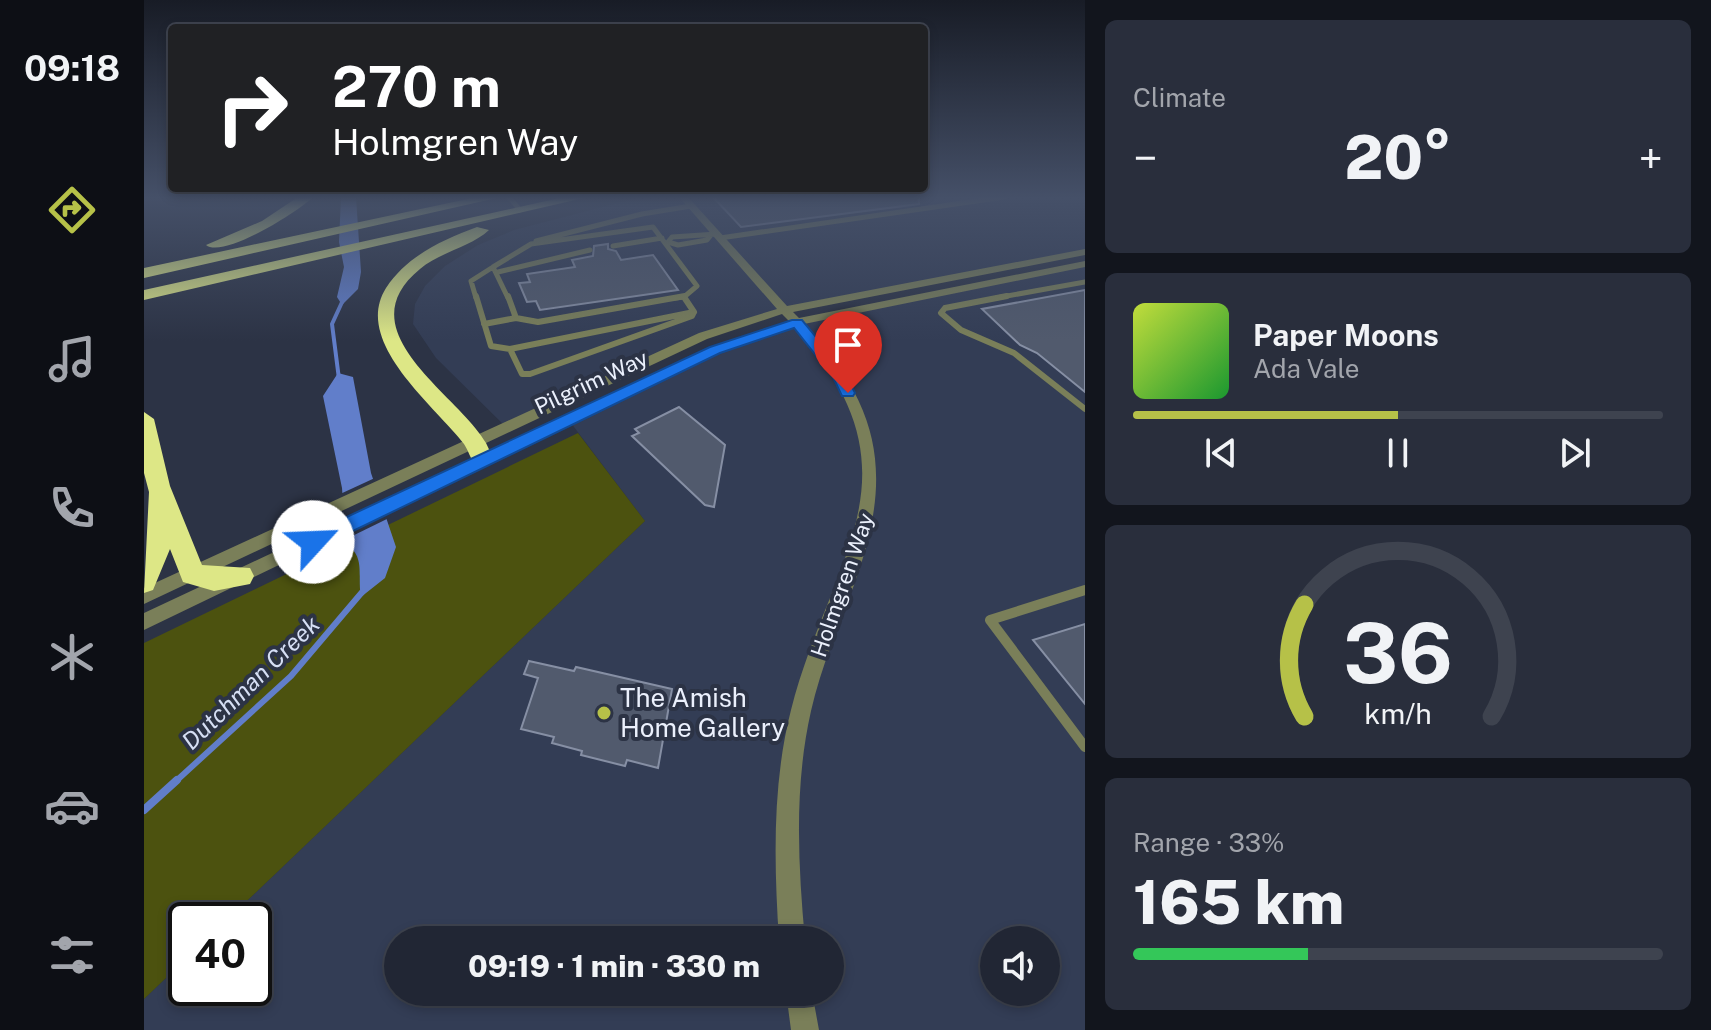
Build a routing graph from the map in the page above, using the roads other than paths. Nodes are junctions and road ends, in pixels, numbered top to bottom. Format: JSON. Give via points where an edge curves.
{"nodes":[{"id":1,"x":207,"y":245,"type":"edge"},
{"id":2,"x":273,"y":245,"type":"edge"},
{"id":3,"x":365,"y":245,"type":"edge"},
{"id":4,"x":448,"y":245,"type":"edge"},
{"id":5,"x":530,"y":245,"type":"edge"},
{"id":6,"x":552,"y":245,"type":"edge"},
{"id":7,"x":619,"y":245,"type":"edge"},
{"id":8,"x":667,"y":245,"type":"edge"},
{"id":9,"x":724,"y":245,"type":"edge"},
{"id":10,"x":613,"y":246,"type":"dead end"},
{"id":11,"x":590,"y":250,"type":"dead end"},
{"id":12,"x":1085,"y":252,"type":"edge"},
{"id":13,"x":548,"y":257,"type":"junction"},
{"id":14,"x":144,"y":264,"type":"edge"},
{"id":15,"x":1085,"y":264,"type":"edge"},
{"id":16,"x":496,"y":269,"type":"junction"},
{"id":17,"x":144,"y":273,"type":"edge"},
{"id":18,"x":1085,"y":282,"type":"edge"},
{"id":19,"x":144,"y":295,"type":"edge"},
{"id":20,"x":684,"y":297,"type":"junction"},
{"id":21,"x":694,"y":312,"type":"junction"},
{"id":22,"x":791,"y":316,"type":"junction"},
{"id":23,"x":516,"y":318,"type":"junction"},
{"id":24,"x":484,"y":324,"type":"junction"},
{"id":25,"x":510,"y":349,"type":"junction"},
{"id":26,"x":1085,"y":409,"type":"edge"},
{"id":27,"x":144,"y":419,"type":"edge"},
{"id":28,"x":475,"y":443,"type":"junction"},
{"id":29,"x":483,"y":460,"type":"junction"},
{"id":30,"x":158,"y":486,"type":"junction"},
{"id":31,"x":192,"y":574,"type":"junction"},
{"id":32,"x":241,"y":576,"type":"junction"},
{"id":33,"x":144,"y":582,"type":"edge"},
{"id":34,"x":1085,"y":590,"type":"edge"},
{"id":35,"x":144,"y":596,"type":"edge"},
{"id":36,"x":144,"y":622,"type":"edge"},
{"id":37,"x":1085,"y":747,"type":"edge"},
{"id":38,"x":791,"y":926,"type":"edge"},
{"id":39,"x":801,"y":1006,"type":"edge"},
{"id":40,"x":805,"y":1030,"type":"edge"}],
"edges":[{"from":1,"to":14,"type":"highway"},
{"from":2,"to":17,"type":"highway"},
{"from":3,"to":19,"type":"highway"},
{"from":4,"to":28,"type":"highway","via":[[396,284],[385,316],[391,341]]},
{"from":5,"to":16,"type":"lane"},
{"from":6,"to":13,"type":"lane"},
{"from":7,"to":10,"type":"lane"},
{"from":8,"to":20,"type":"lane","via":[[697,286]]},
{"from":9,"to":22,"type":"street","name":"Holmgren Way"},
{"from":11,"to":13,"type":"lane"},
{"from":12,"to":22,"type":"street","name":"Pilgrim Way"},
{"from":13,"to":16,"type":"lane","via":[[532,266]]},
{"from":15,"to":22,"type":"street","name":"Pilgrim Way"},
{"from":16,"to":23,"type":"lane"},
{"from":16,"to":24,"type":"lane","via":[[471,281]]},
{"from":18,"to":26,"type":"lane","via":[[945,308],[941,313],[961,330],[1008,349]]},
{"from":20,"to":21,"type":"lane"},
{"from":20,"to":23,"type":"lane","via":[[538,322]]},
{"from":21,"to":25,"type":"lane"},
{"from":21,"to":25,"type":"lane","via":[[530,374],[522,374]]},
{"from":22,"to":28,"type":"street","name":"Pilgrim Way","via":[[703,336]]},
{"from":22,"to":29,"type":"street","name":"Pilgrim Way"},
{"from":22,"to":38,"type":"street","name":"Holmgren Way","via":[[839,376],[856,409],[869,452],[872,499],[801,713],[787,828]]},
{"from":23,"to":24,"type":"lane"},
{"from":24,"to":25,"type":"lane","via":[[491,346]]},
{"from":27,"to":30,"type":"highway"},
{"from":28,"to":29,"type":"highway"},
{"from":28,"to":31,"type":"street","name":"Pilgrim Way"},
{"from":29,"to":32,"type":"street","name":"Pilgrim Way"},
{"from":30,"to":31,"type":"highway"},
{"from":30,"to":33,"type":"highway","via":[[157,556]]},
{"from":31,"to":32,"type":"highway","via":[[214,580]]},
{"from":31,"to":35,"type":"street","name":"Pilgrim Way"},
{"from":32,"to":36,"type":"street","name":"Pilgrim Way"},
{"from":34,"to":37,"type":"lane","via":[[990,620]]},
{"from":39,"to":40,"type":"street"}]}
